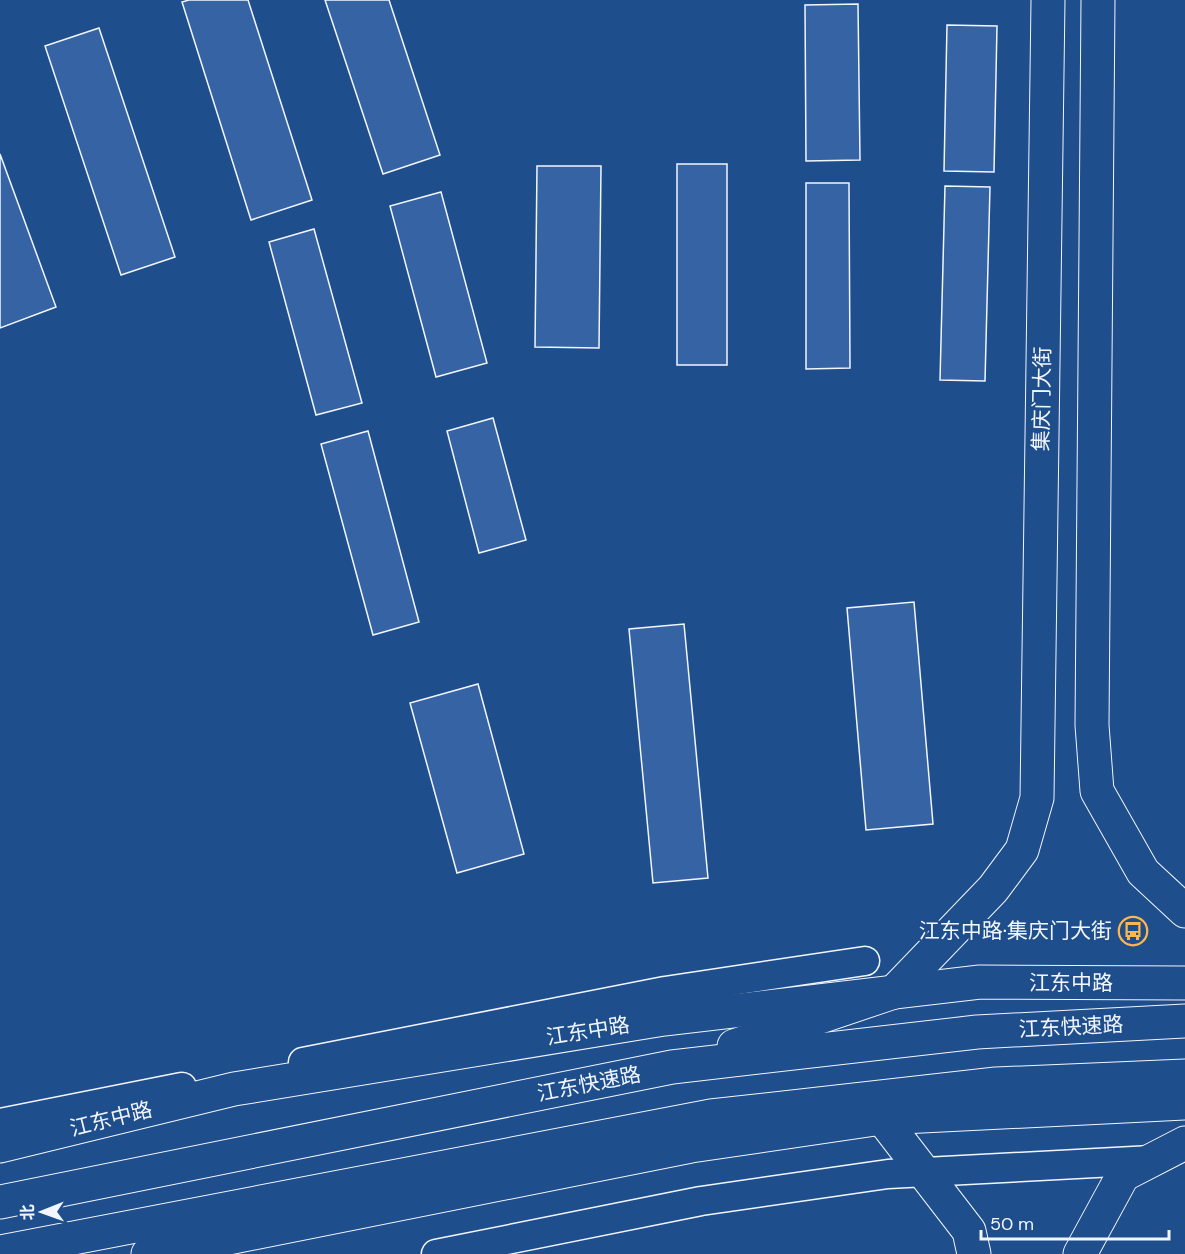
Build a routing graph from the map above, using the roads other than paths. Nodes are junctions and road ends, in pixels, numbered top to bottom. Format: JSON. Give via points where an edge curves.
{"nodes":[{"id":1,"x":1048,"y":0,"type":"edge"},
{"id":2,"x":1098,"y":0,"type":"edge"},
{"id":3,"x":1185,"y":911,"type":"edge"},
{"id":4,"x":865,"y":961,"type":"dead end"},
{"id":5,"x":1185,"y":983,"type":"edge"},
{"id":6,"x":894,"y":992,"type":"junction"},
{"id":7,"x":1185,"y":1021,"type":"edge"},
{"id":8,"x":672,"y":1067,"type":"junction"},
{"id":9,"x":1185,"y":1076,"type":"edge"},
{"id":10,"x":1185,"y":1102,"type":"edge"},
{"id":11,"x":882,"y":1118,"type":"junction"},
{"id":12,"x":0,"y":1123,"type":"edge"},
{"id":13,"x":676,"y":1123,"type":"junction"},
{"id":14,"x":1185,"y":1143,"type":"edge"},
{"id":15,"x":0,"y":1146,"type":"edge"},
{"id":16,"x":1185,"y":1158,"type":"edge"},
{"id":17,"x":1152,"y":1160,"type":"junction"},
{"id":18,"x":923,"y":1172,"type":"junction"},
{"id":19,"x":0,"y":1202,"type":"edge"},
{"id":20,"x":0,"y":1252,"type":"edge"},
{"id":21,"x":148,"y":1254,"type":"edge"},
{"id":22,"x":436,"y":1254,"type":"edge"},
{"id":23,"x":974,"y":1254,"type":"edge"},
{"id":24,"x":1080,"y":1254,"type":"edge"}],
"edges":[{"from":1,"to":6,"type":"main road","name":"集庆门大街","via":[[1037,798],[1022,850],[993,889]]},
{"from":2,"to":3,"type":"main road","via":[[1092,725],[1097,790],[1143,872]]},
{"from":4,"to":12,"type":"street","name":"江东中路","via":[[665,991]]},
{"from":5,"to":6,"type":"main road","name":"江东中路","via":[[980,982]]},
{"from":6,"to":8,"type":"main road"},
{"from":6,"to":15,"type":"main road","name":"江东中路","via":[[664,1019],[234,1089]]},
{"from":7,"to":8,"type":"main road","name":"江东快速路","via":[[977,1032]]},
{"from":8,"to":19,"type":"main road","name":"江东快速路"},
{"from":9,"to":13,"type":"main road","via":[[996,1084]]},
{"from":10,"to":11,"type":"main road"},
{"from":11,"to":13,"type":"main road"},
{"from":11,"to":18,"type":"main road"},
{"from":11,"to":21,"type":"main road","via":[[691,1146]]},
{"from":13,"to":20,"type":"main road"},
{"from":14,"to":17,"type":"main road"},
{"from":16,"to":17,"type":"street"},
{"from":17,"to":18,"type":"street"},
{"from":17,"to":24,"type":"main road","via":[[1123,1175]]},
{"from":18,"to":22,"type":"street","via":[[700,1202]]},
{"from":18,"to":23,"type":"main road","via":[[969,1231]]}]}
